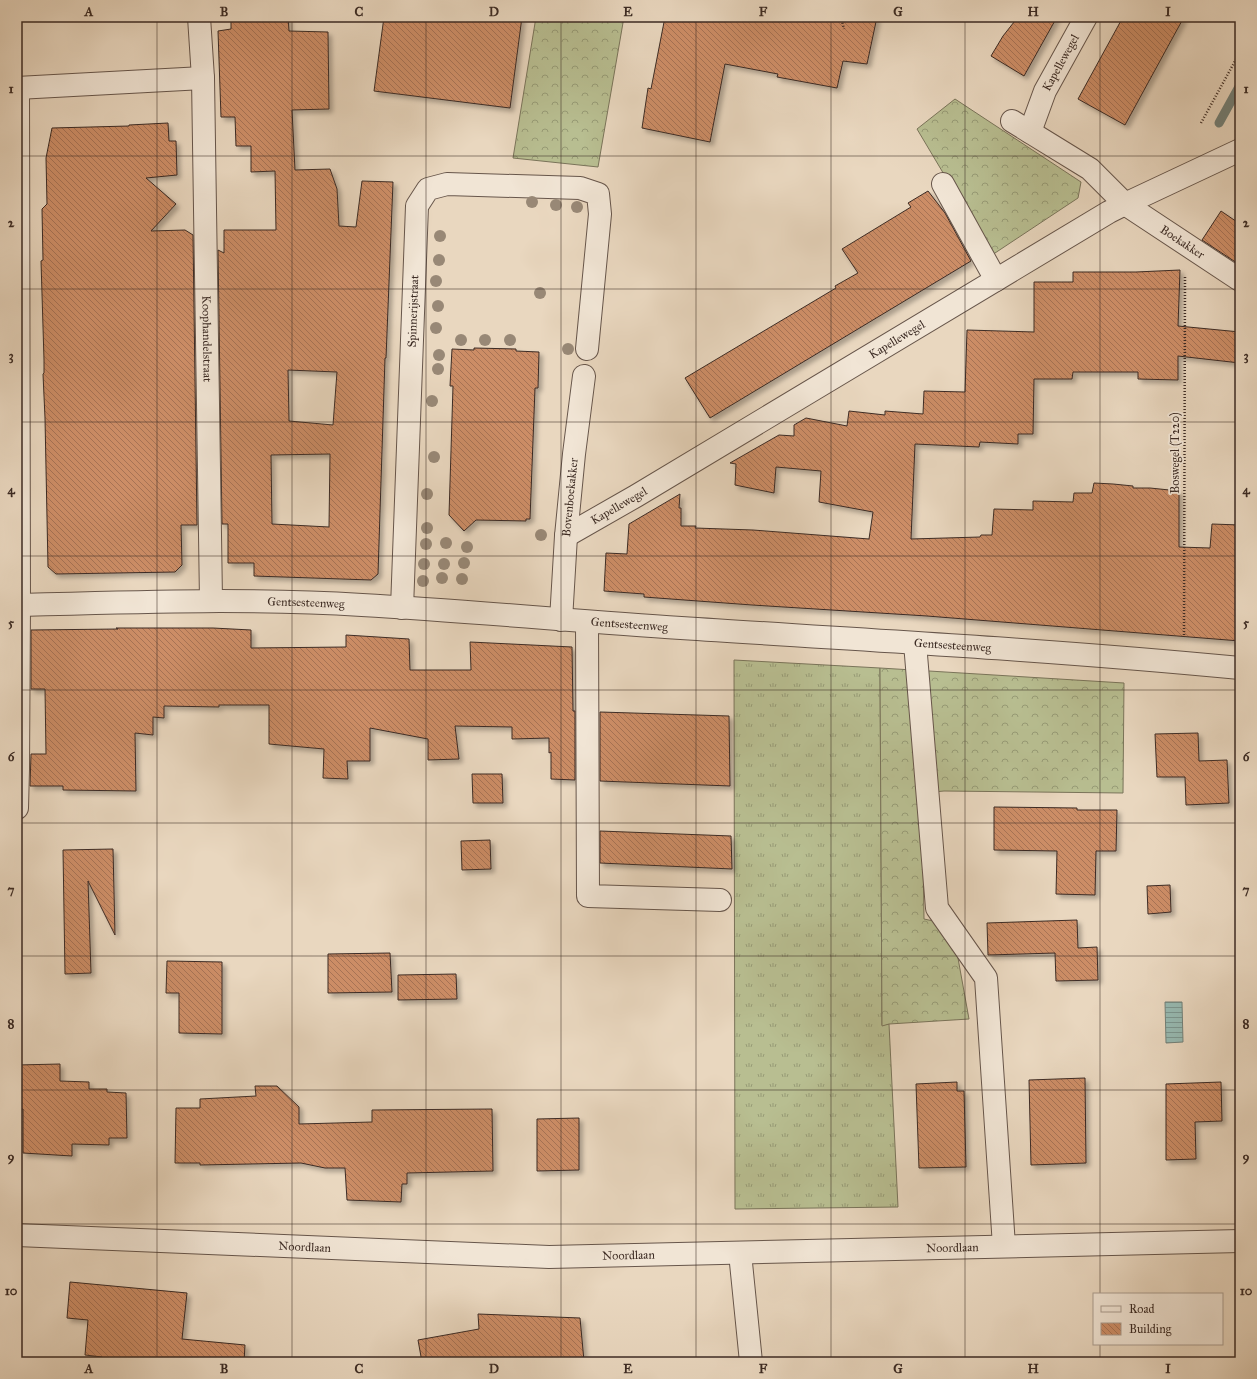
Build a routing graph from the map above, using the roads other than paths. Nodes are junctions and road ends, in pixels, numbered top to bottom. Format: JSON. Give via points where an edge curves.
{"nodes":[{"id":1,"x":199,"y":17,"type":"edge"},
{"id":2,"x":1086,"y":17,"type":"edge"},
{"id":3,"x":203,"y":78,"type":"junction"},
{"id":4,"x":18,"y":88,"type":"edge"},
{"id":5,"x":1012,"y":121,"type":"dead end"},
{"id":6,"x":1030,"y":132,"type":"junction"},
{"id":7,"x":1240,"y":150,"type":"edge"},
{"id":8,"x":943,"y":184,"type":"dead end"},
{"id":9,"x":1125,"y":204,"type":"junction"},
{"id":10,"x":996,"y":280,"type":"junction"},
{"id":11,"x":1240,"y":280,"type":"edge"},
{"id":12,"x":587,"y":349,"type":"dead end"},
{"id":13,"x":584,"y":376,"type":"dead end"},
{"id":14,"x":566,"y":536,"type":"junction"},
{"id":15,"x":211,"y":600,"type":"junction"},
{"id":16,"x":18,"y":604,"type":"edge"},
{"id":17,"x":402,"y":608,"type":"junction"},
{"id":18,"x":561,"y":620,"type":"junction"},
{"id":19,"x":587,"y":622,"type":"junction"},
{"id":20,"x":915,"y":643,"type":"junction"},
{"id":21,"x":1240,"y":668,"type":"edge"},
{"id":22,"x":17,"y":808,"type":"edge"},
{"id":23,"x":720,"y":900,"type":"dead end"},
{"id":24,"x":17,"y":1235,"type":"edge"},
{"id":25,"x":1239,"y":1241,"type":"edge"},
{"id":26,"x":1004,"y":1246,"type":"junction"},
{"id":27,"x":740,"y":1253,"type":"junction"},
{"id":28,"x":751,"y":1362,"type":"edge"}],
"edges":[{"from":1,"to":3,"type":"street","name":"Koophandelstraat"},
{"from":2,"to":6,"type":"street","name":"Kapellewegel","via":[[1045,91]]},
{"from":3,"to":4,"type":"street"},
{"from":3,"to":15,"type":"street","name":"Koophandelstraat"},
{"from":4,"to":16,"type":"street"},
{"from":5,"to":6,"type":"street"},
{"from":6,"to":9,"type":"street","via":[[1090,169]]},
{"from":7,"to":9,"type":"street","name":"Kapellewegel"},
{"from":8,"to":10,"type":"street"},
{"from":9,"to":10,"type":"street","name":"Kapellewegel"},
{"from":9,"to":11,"type":"street","name":"Boekakker"},
{"from":10,"to":14,"type":"street","name":"Kapellewegel"},
{"from":12,"to":17,"type":"street","name":"Spinnerijstraat","via":[[600,214],[598,194],[580,188],[447,184],[428,189],[417,206]]},
{"from":13,"to":14,"type":"street","name":"Bovenboekakker"},
{"from":14,"to":18,"type":"street","name":"Bovenboekakker"},
{"from":15,"to":16,"type":"street","name":"Gentsesteenweg"},
{"from":15,"to":17,"type":"street","name":"Gentsesteenweg","via":[[361,604]]},
{"from":16,"to":22,"type":"street"},
{"from":17,"to":18,"type":"street","name":"Gentsesteenweg"},
{"from":18,"to":19,"type":"street","name":"Gentsesteenweg"},
{"from":19,"to":20,"type":"street","name":"Gentsesteenweg"},
{"from":19,"to":23,"type":"street","via":[[588,896]]},
{"from":20,"to":21,"type":"street","name":"Gentsesteenweg"},
{"from":20,"to":26,"type":"street","via":[[937,908],[986,978]]},
{"from":24,"to":27,"type":"street","name":"Noordlaan","via":[[549,1257]]},
{"from":25,"to":26,"type":"street","name":"Noordlaan"},
{"from":26,"to":27,"type":"street","name":"Noordlaan"},
{"from":27,"to":28,"type":"street"}]}
